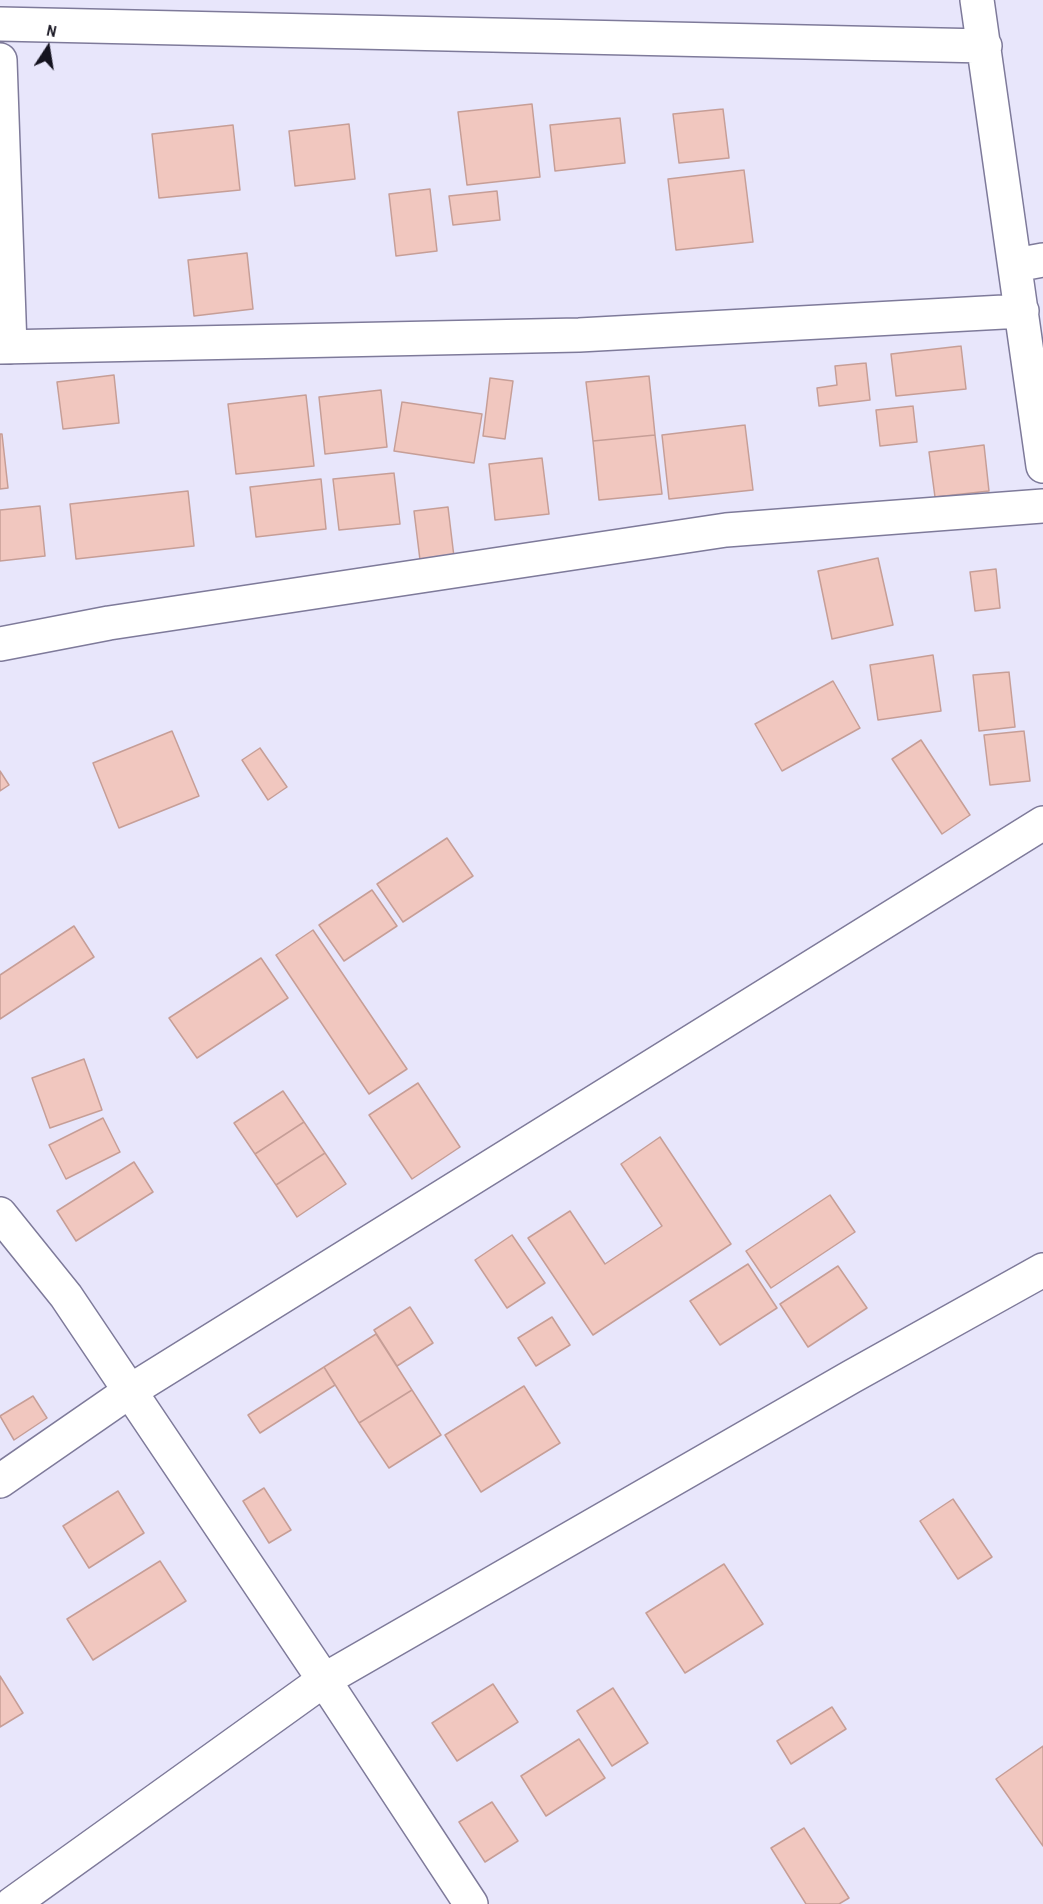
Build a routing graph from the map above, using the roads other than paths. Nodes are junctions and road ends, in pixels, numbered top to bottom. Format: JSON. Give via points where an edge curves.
{"nodes":[{"id":1,"x":977,"y":0,"type":"edge"},
{"id":2,"x":0,"y":24,"type":"edge"},
{"id":3,"x":985,"y":46,"type":"junction"},
{"id":4,"x":0,"y":60,"type":"edge"},
{"id":5,"x":1029,"y":262,"type":"edge"},
{"id":6,"x":1022,"y":311,"type":"junction"},
{"id":7,"x":5,"y":347,"type":"edge"},
{"id":8,"x":1043,"y":466,"type":"edge"},
{"id":9,"x":1043,"y":506,"type":"edge"},
{"id":10,"x":0,"y":644,"type":"edge"},
{"id":11,"x":1043,"y":823,"type":"edge"},
{"id":12,"x":0,"y":1214,"type":"edge"},
{"id":13,"x":1043,"y":1270,"type":"edge"},
{"id":14,"x":130,"y":1391,"type":"junction"},
{"id":15,"x":0,"y":1480,"type":"edge"},
{"id":16,"x":324,"y":1680,"type":"junction"},
{"id":17,"x":12,"y":1904,"type":"edge"},
{"id":18,"x":471,"y":1904,"type":"edge"}],
"edges":[{"from":1,"to":3,"type":"street"},
{"from":2,"to":3,"type":"street"},
{"from":3,"to":5,"type":"street"},
{"from":4,"to":7,"type":"street"},
{"from":5,"to":6,"type":"street"},
{"from":6,"to":7,"type":"street","via":[[579,335]]},
{"from":6,"to":8,"type":"street"},
{"from":9,"to":10,"type":"street","via":[[726,530],[110,623]]},
{"from":11,"to":14,"type":"street"},
{"from":12,"to":14,"type":"street","via":[[66,1296]]},
{"from":13,"to":16,"type":"street"},
{"from":14,"to":15,"type":"street"},
{"from":14,"to":16,"type":"street"},
{"from":16,"to":17,"type":"street"},
{"from":16,"to":18,"type":"street"}]}
